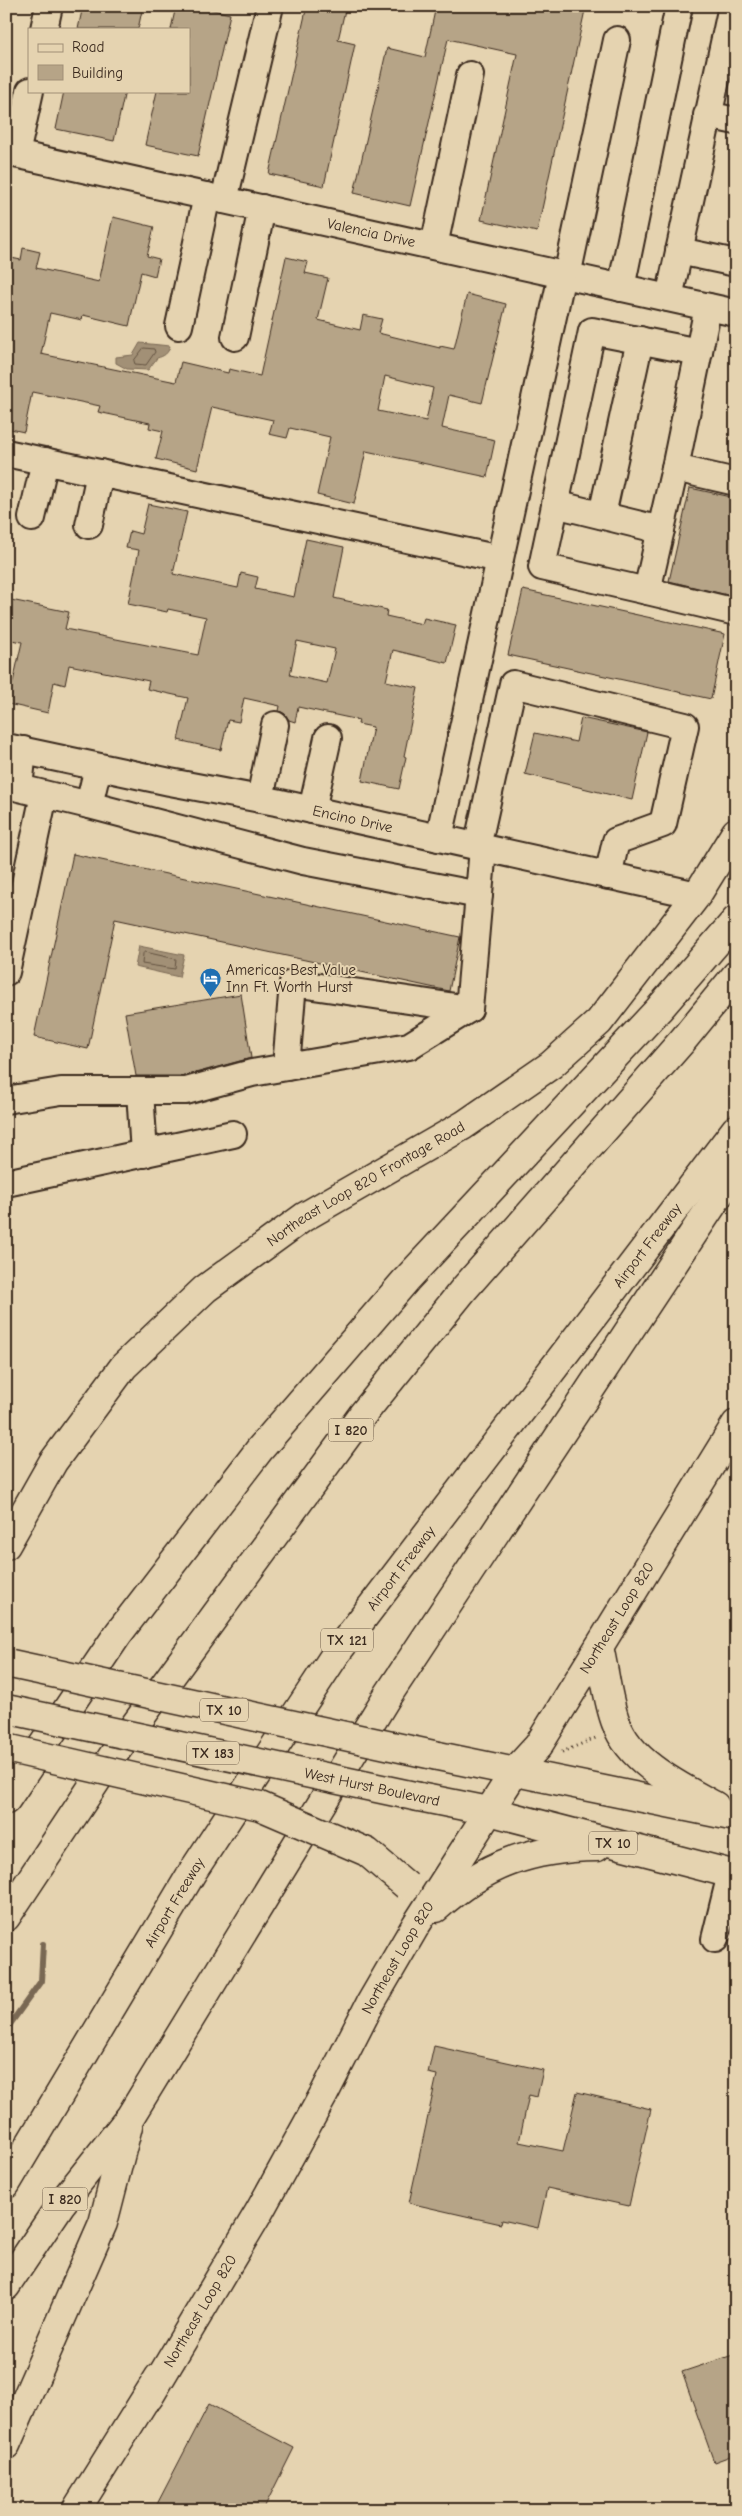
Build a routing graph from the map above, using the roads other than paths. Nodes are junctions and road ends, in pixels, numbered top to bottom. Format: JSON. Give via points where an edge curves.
{"nodes":[{"id":1,"x":49,"y":6,"type":"edge"},
{"id":2,"x":270,"y":6,"type":"edge"},
{"id":3,"x":679,"y":6,"type":"edge"},
{"id":4,"x":732,"y":6,"type":"edge"},
{"id":5,"x":44,"y":28,"type":"edge"},
{"id":6,"x":616,"y":40,"type":"dead end"},
{"id":7,"x":470,"y":75,"type":"dead end"},
{"id":8,"x":30,"y":92,"type":"edge"},
{"id":9,"x":707,"y":115,"type":"junction"},
{"id":10,"x":736,"y":121,"type":"edge"},
{"id":11,"x":11,"y":153,"type":"edge"},
{"id":12,"x":216,"y":198,"type":"junction"},
{"id":13,"x":262,"y":208,"type":"junction"},
{"id":14,"x":434,"y":246,"type":"junction"},
{"id":15,"x":679,"y":251,"type":"junction"},
{"id":16,"x":736,"y":263,"type":"edge"},
{"id":17,"x":564,"y":275,"type":"junction"},
{"id":18,"x":621,"y":288,"type":"junction"},
{"id":19,"x":669,"y":298,"type":"junction"},
{"id":20,"x":708,"y":307,"type":"junction"},
{"id":21,"x":736,"y":313,"type":"edge"},
{"id":22,"x":179,"y":326,"type":"dead end"},
{"id":23,"x":235,"y":337,"type":"dead end"},
{"id":24,"x":640,"y":340,"type":"junction"},
{"id":25,"x":699,"y":352,"type":"junction"},
{"id":26,"x":6,"y":453,"type":"edge"},
{"id":27,"x":45,"y":461,"type":"junction"},
{"id":28,"x":676,"y":468,"type":"junction"},
{"id":29,"x":100,"y":473,"type":"junction"},
{"id":30,"x":736,"y":482,"type":"edge"},
{"id":31,"x":555,"y":504,"type":"junction"},
{"id":32,"x":602,"y":515,"type":"junction"},
{"id":33,"x":32,"y":518,"type":"dead end"},
{"id":34,"x":89,"y":526,"type":"dead end"},
{"id":35,"x":661,"y":530,"type":"junction"},
{"id":36,"x":500,"y":559,"type":"junction"},
{"id":37,"x":647,"y":591,"type":"junction"},
{"id":38,"x":736,"y":612,"type":"edge"},
{"id":39,"x":275,"y":725,"type":"dead end"},
{"id":40,"x":328,"y":738,"type":"dead end"},
{"id":41,"x":15,"y":748,"type":"edge"},
{"id":42,"x":98,"y":767,"type":"junction"},
{"id":43,"x":44,"y":794,"type":"junction"},
{"id":44,"x":260,"y":799,"type":"junction"},
{"id":45,"x":90,"y":805,"type":"junction"},
{"id":46,"x":312,"y":810,"type":"junction"},
{"id":47,"x":736,"y":832,"type":"edge"},
{"id":48,"x":438,"y":838,"type":"junction"},
{"id":49,"x":480,"y":847,"type":"junction"},
{"id":50,"x":608,"y":876,"type":"junction"},
{"id":51,"x":479,"y":895,"type":"junction"},
{"id":52,"x":697,"y":895,"type":"junction"},
{"id":53,"x":736,"y":920,"type":"edge"},
{"id":54,"x":6,"y":972,"type":"edge"},
{"id":55,"x":736,"y":975,"type":"edge"},
{"id":56,"x":469,"y":1009,"type":"junction"},
{"id":57,"x":286,"y":1067,"type":"junction"},
{"id":58,"x":140,"y":1091,"type":"junction"},
{"id":59,"x":6,"y":1100,"type":"edge"},
{"id":60,"x":736,"y":1129,"type":"edge"},
{"id":61,"x":232,"y":1134,"type":"dead end"},
{"id":62,"x":144,"y":1154,"type":"junction"},
{"id":63,"x":736,"y":1169,"type":"edge"},
{"id":64,"x":6,"y":1183,"type":"edge"},
{"id":65,"x":736,"y":1424,"type":"edge"},
{"id":66,"x":6,"y":1545,"type":"edge"},
{"id":67,"x":599,"y":1647,"type":"junction"},
{"id":68,"x":8,"y":1664,"type":"edge"},
{"id":69,"x":6,"y":1709,"type":"edge"},
{"id":70,"x":6,"y":1748,"type":"edge"},
{"id":71,"x":515,"y":1771,"type":"junction"},
{"id":72,"x":6,"y":1800,"type":"edge"},
{"id":73,"x":489,"y":1811,"type":"junction"},
{"id":74,"x":733,"y":1817,"type":"edge"},
{"id":75,"x":634,"y":1849,"type":"junction"},
{"id":76,"x":734,"y":1875,"type":"edge"},
{"id":77,"x":6,"y":1917,"type":"edge"},
{"id":78,"x":416,"y":1925,"type":"junction"},
{"id":79,"x":715,"y":1938,"type":"dead end"},
{"id":80,"x":130,"y":2117,"type":"junction"},
{"id":81,"x":6,"y":2184,"type":"edge"},
{"id":82,"x":6,"y":2286,"type":"edge"},
{"id":83,"x":160,"y":2377,"type":"junction"},
{"id":84,"x":6,"y":2445,"type":"edge"},
{"id":85,"x":76,"y":2510,"type":"edge"},
{"id":86,"x":91,"y":2510,"type":"edge"}],
"edges":[{"from":1,"to":5,"type":"street"},
{"from":2,"to":12,"type":"street"},
{"from":3,"to":18,"type":"street"},
{"from":4,"to":9,"type":"street"},
{"from":6,"to":17,"type":"street"},
{"from":7,"to":14,"type":"street"},
{"from":8,"to":11,"type":"street"},
{"from":9,"to":10,"type":"street"},
{"from":9,"to":15,"type":"street"},
{"from":11,"to":12,"type":"street","name":"Valencia Drive"},
{"from":12,"to":13,"type":"street","name":"Valencia Drive"},
{"from":12,"to":22,"type":"street"},
{"from":13,"to":14,"type":"street","name":"Valencia Drive"},
{"from":13,"to":23,"type":"street"},
{"from":14,"to":17,"type":"street","name":"Valencia Drive"},
{"from":15,"to":16,"type":"street"},
{"from":15,"to":19,"type":"street"},
{"from":17,"to":18,"type":"street","name":"Valencia Drive"},
{"from":17,"to":36,"type":"street"},
{"from":18,"to":19,"type":"street","name":"Valencia Drive"},
{"from":19,"to":20,"type":"street","name":"Valencia Drive"},
{"from":20,"to":21,"type":"street","name":"Valencia Drive"},
{"from":20,"to":25,"type":"street"},
{"from":24,"to":25,"type":"street"},
{"from":24,"to":31,"type":"street","via":[[592,331]]},
{"from":24,"to":32,"type":"street"},
{"from":25,"to":28,"type":"street"},
{"from":26,"to":27,"type":"street"},
{"from":27,"to":29,"type":"street"},
{"from":27,"to":33,"type":"street"},
{"from":28,"to":30,"type":"street"},
{"from":28,"to":35,"type":"street"},
{"from":29,"to":34,"type":"street"},
{"from":29,"to":36,"type":"street"},
{"from":31,"to":32,"type":"street"},
{"from":31,"to":37,"type":"street","via":[[542,567]]},
{"from":32,"to":35,"type":"street"},
{"from":35,"to":37,"type":"street"},
{"from":36,"to":48,"type":"street"},
{"from":37,"to":38,"type":"street"},
{"from":39,"to":44,"type":"street"},
{"from":40,"to":46,"type":"street"},
{"from":41,"to":42,"type":"street","name":"Encino Drive"},
{"from":41,"to":43,"type":"street","via":[[18,788]]},
{"from":42,"to":44,"type":"street","name":"Encino Drive"},
{"from":42,"to":45,"type":"street"},
{"from":43,"to":45,"type":"street"},
{"from":43,"to":54,"type":"street"},
{"from":44,"to":46,"type":"street","name":"Encino Drive"},
{"from":45,"to":51,"type":"street","via":[[303,862]]},
{"from":46,"to":48,"type":"street","name":"Encino Drive"},
{"from":47,"to":52,"type":"main road","name":"Northeast Loop 820 Frontage Road"},
{"from":48,"to":49,"type":"street","name":"Encino Drive"},
{"from":49,"to":50,"type":"street","name":"Encino Drive"},
{"from":49,"to":50,"type":"street","via":[[512,684],[685,726],[663,824],[616,841]]},
{"from":49,"to":51,"type":"street"},
{"from":50,"to":52,"type":"street","name":"Encino Drive"},
{"from":51,"to":56,"type":"street"},
{"from":52,"to":66,"type":"main road","name":"Northeast Loop 820 Frontage Road","via":[[598,1022],[551,1065],[464,1125],[304,1217],[205,1289],[124,1366],[53,1462]]},
{"from":53,"to":72,"type":"main road","via":[[659,1009],[406,1280],[260,1449],[118,1634]]},
{"from":55,"to":77,"type":"main road","number":"I 820","via":[[464,1289],[363,1414],[116,1751]]},
{"from":56,"to":57,"type":"street","via":[[409,1046]]},
{"from":56,"to":57,"type":"street","via":[[293,983]]},
{"from":57,"to":58,"type":"street","via":[[186,1091]]},
{"from":58,"to":59,"type":"street","via":[[61,1091]]},
{"from":58,"to":62,"type":"street"},
{"from":60,"to":81,"type":"main road","name":"Airport Freeway","number":"TX 121","via":[[337,1652],[193,1871]]},
{"from":61,"to":62,"type":"street"},
{"from":62,"to":64,"type":"street"},
{"from":63,"to":80,"type":"main road","number":"I 820","via":[[388,1695]]},
{"from":65,"to":67,"type":"main road","name":"Northeast Loop 820"},
{"from":67,"to":71,"type":"main road","name":"Northeast Loop 820","via":[[538,1746]]},
{"from":67,"to":74,"type":"main road","via":[[616,1724],[632,1749],[656,1772]]},
{"from":68,"to":71,"type":"main road","number":"TX 10","bridge":true},
{"from":69,"to":73,"type":"main road","name":"West Hurst Boulevard","number":"TX 183","bridge":true},
{"from":70,"to":78,"type":"main road","bridge":true,"via":[[260,1806],[367,1852],[407,1886],[418,1903]]},
{"from":71,"to":73,"type":"main road","name":"Northeast Loop 820"},
{"from":71,"to":74,"type":"main road","number":"TX 10"},
{"from":73,"to":75,"type":"main road","name":"West Hurst Boulevard","number":"TX 10"},
{"from":73,"to":78,"type":"main road","name":"Northeast Loop 820"},
{"from":75,"to":76,"type":"main road","name":"West Hurst Boulevard","number":"TX 10"},
{"from":75,"to":78,"type":"main road","via":[[563,1849],[507,1861],[470,1880]]},
{"from":76,"to":79,"type":"street"},
{"from":78,"to":83,"type":"main road","name":"Northeast Loop 820","via":[[259,2212]]},
{"from":80,"to":82,"type":"main road","number":"I 820","via":[[61,2204]]},
{"from":80,"to":84,"type":"main road","via":[[103,2223]]},
{"from":83,"to":85,"type":"main road"},
{"from":83,"to":86,"type":"main road","name":"Northeast Loop 820"}]}
